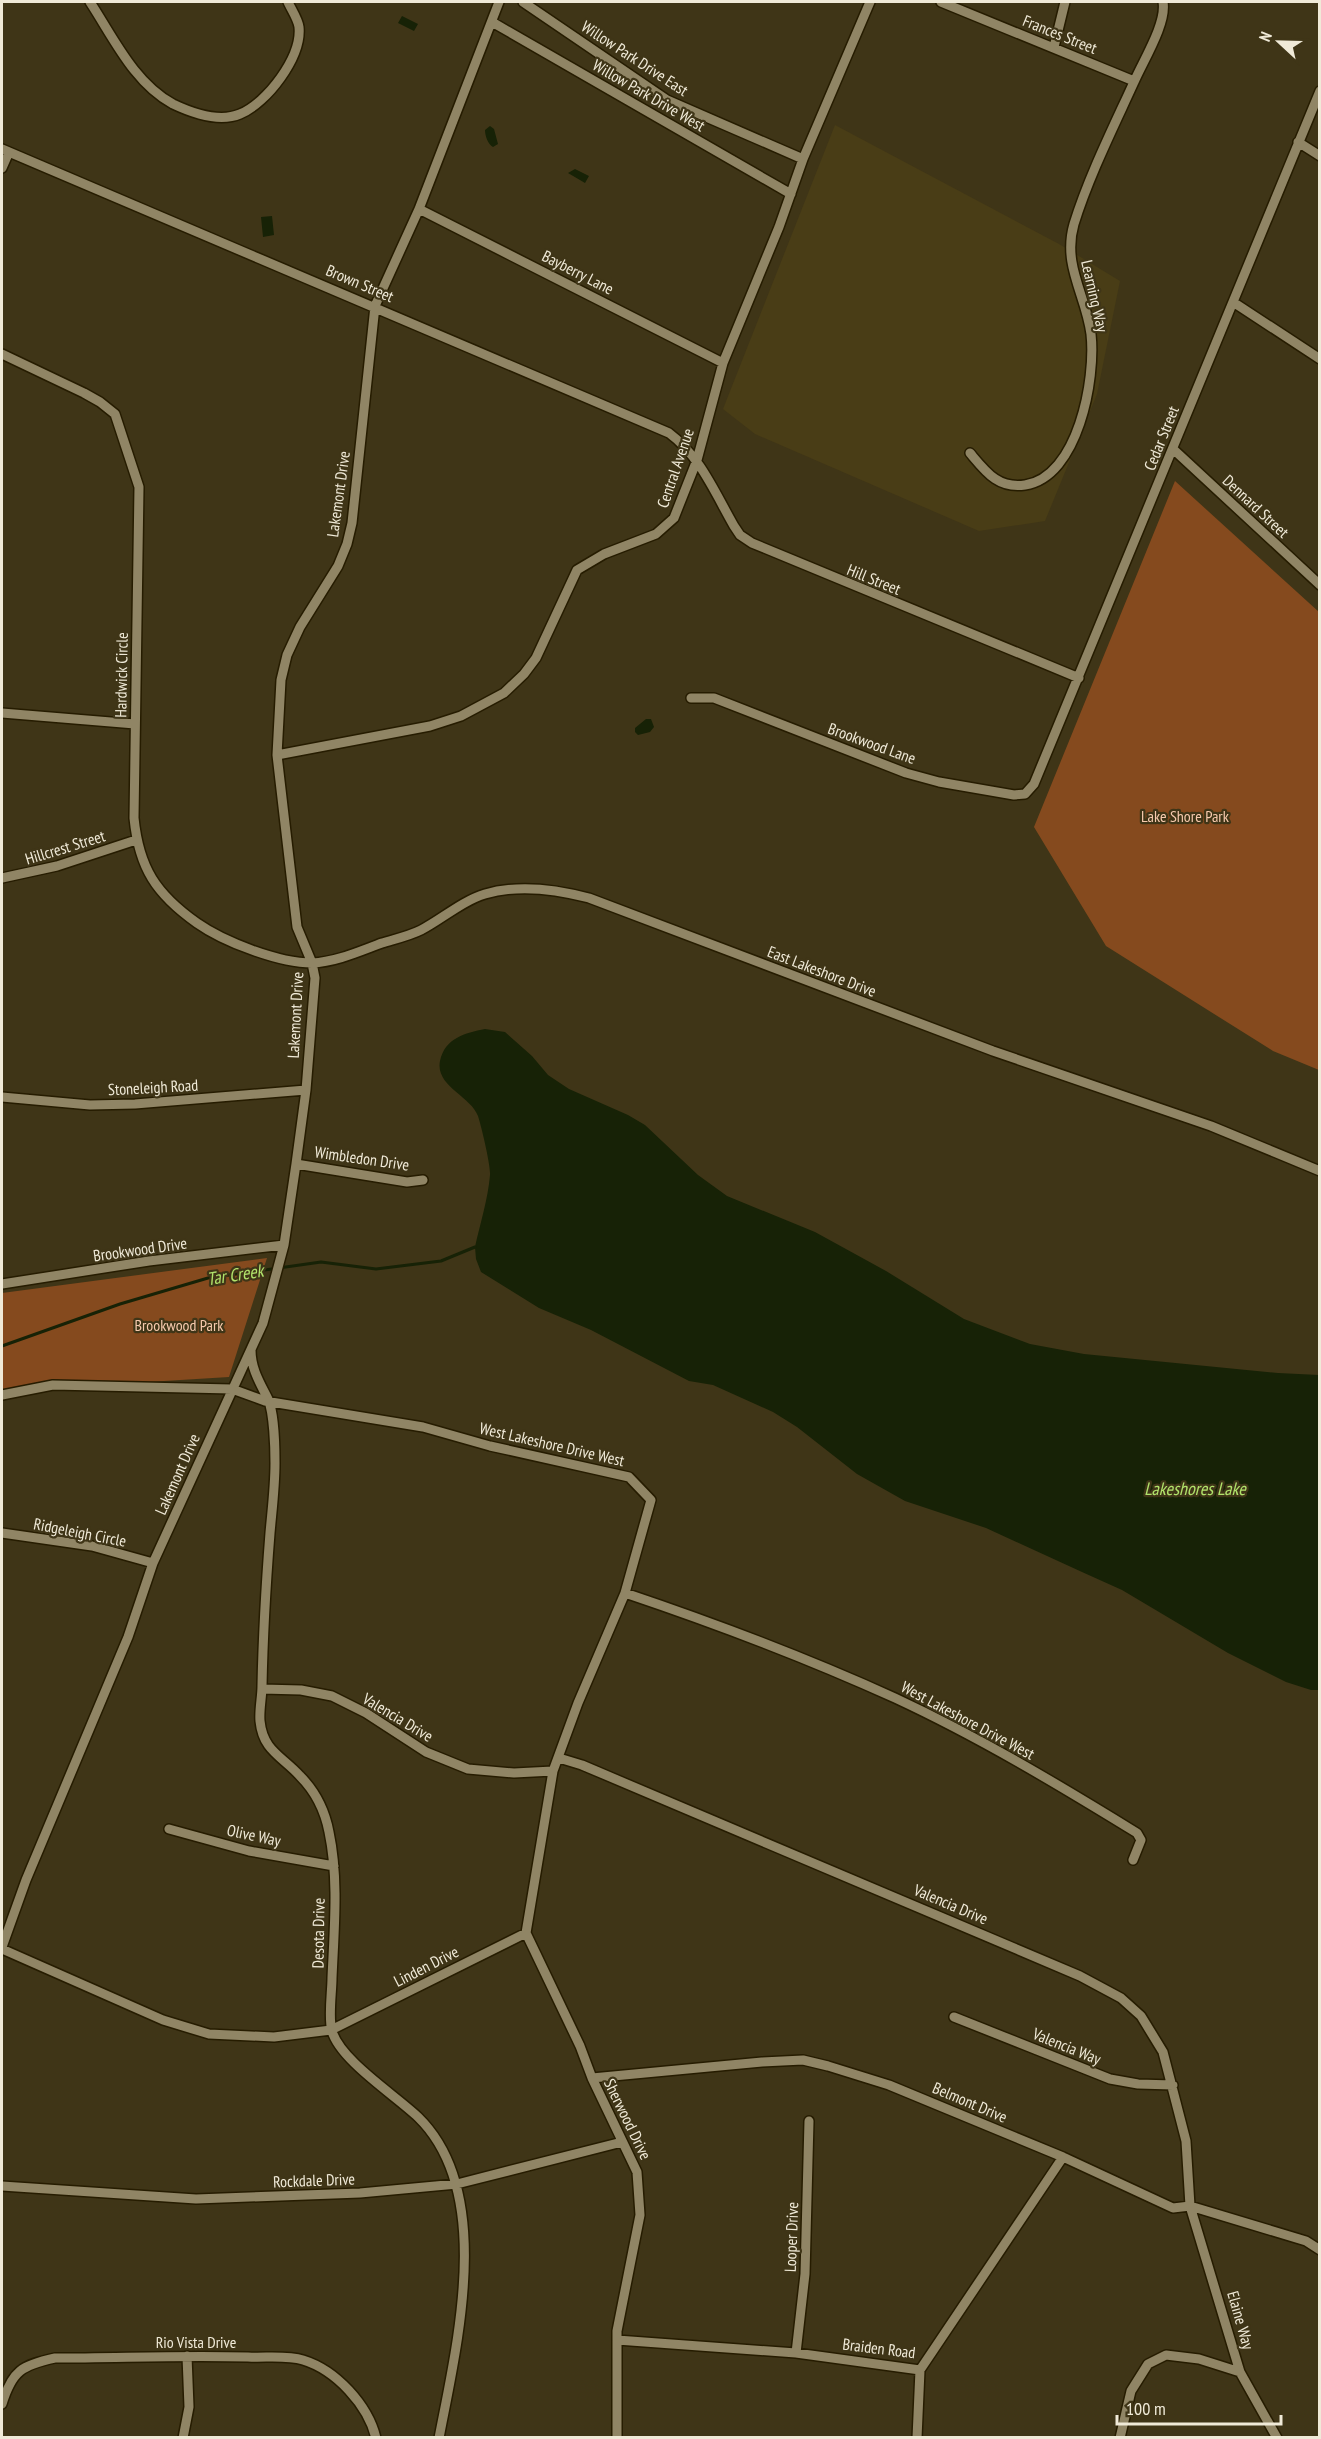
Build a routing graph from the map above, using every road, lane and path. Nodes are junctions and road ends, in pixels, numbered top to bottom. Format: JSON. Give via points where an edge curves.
{"nodes":[{"id":1,"x":90,"y":2,"type":"edge"},
{"id":2,"x":288,"y":2,"type":"edge"},
{"id":3,"x":499,"y":2,"type":"edge"},
{"id":4,"x":523,"y":2,"type":"edge"},
{"id":5,"x":870,"y":2,"type":"edge"},
{"id":6,"x":941,"y":2,"type":"edge"},
{"id":7,"x":1065,"y":2,"type":"edge"},
{"id":8,"x":1163,"y":2,"type":"edge"},
{"id":9,"x":492,"y":22,"type":"junction"},
{"id":10,"x":1054,"y":48,"type":"junction"},
{"id":11,"x":1134,"y":81,"type":"junction"},
{"id":12,"x":1320,"y":91,"type":"edge"},
{"id":13,"x":1298,"y":142,"type":"junction"},
{"id":14,"x":5,"y":150,"type":"edge"},
{"id":15,"x":1320,"y":156,"type":"edge"},
{"id":16,"x":803,"y":159,"type":"junction"},
{"id":17,"x":2,"y":168,"type":"edge"},
{"id":18,"x":791,"y":194,"type":"junction"},
{"id":19,"x":419,"y":209,"type":"junction"},
{"id":20,"x":1233,"y":302,"type":"junction"},
{"id":21,"x":375,"y":306,"type":"junction"},
{"id":22,"x":2,"y":354,"type":"edge"},
{"id":23,"x":1320,"y":359,"type":"edge"},
{"id":24,"x":723,"y":363,"type":"junction"},
{"id":25,"x":1173,"y":449,"type":"junction"},
{"id":26,"x":970,"y":453,"type":"dead end"},
{"id":27,"x":697,"y":460,"type":"junction"},
{"id":28,"x":1320,"y":585,"type":"edge"},
{"id":29,"x":1079,"y":678,"type":"junction"},
{"id":30,"x":691,"y":698,"type":"dead end"},
{"id":31,"x":2,"y":712,"type":"edge"},
{"id":32,"x":135,"y":724,"type":"junction"},
{"id":33,"x":277,"y":755,"type":"junction"},
{"id":34,"x":1025,"y":794,"type":"joint"},
{"id":35,"x":136,"y":840,"type":"junction"},
{"id":36,"x":2,"y":878,"type":"edge"},
{"id":37,"x":312,"y":963,"type":"junction"},
{"id":38,"x":306,"y":1090,"type":"junction"},
{"id":39,"x":2,"y":1097,"type":"edge"},
{"id":40,"x":296,"y":1164,"type":"junction"},
{"id":41,"x":1320,"y":1171,"type":"edge"},
{"id":42,"x":423,"y":1180,"type":"dead end"},
{"id":43,"x":284,"y":1245,"type":"junction"},
{"id":44,"x":2,"y":1284,"type":"edge"},
{"id":45,"x":252,"y":1347,"type":"junction"},
{"id":46,"x":232,"y":1389,"type":"junction"},
{"id":47,"x":2,"y":1395,"type":"edge"},
{"id":48,"x":269,"y":1402,"type":"junction"},
{"id":49,"x":2,"y":1533,"type":"edge"},
{"id":50,"x":153,"y":1563,"type":"junction"},
{"id":51,"x":625,"y":1593,"type":"junction"},
{"id":52,"x":262,"y":1689,"type":"junction"},
{"id":53,"x":558,"y":1758,"type":"junction"},
{"id":54,"x":553,"y":1771,"type":"junction"},
{"id":55,"x":169,"y":1829,"type":"dead end"},
{"id":56,"x":1133,"y":1860,"type":"dead end"},
{"id":57,"x":334,"y":1866,"type":"junction"},
{"id":58,"x":526,"y":1933,"type":"junction"},
{"id":59,"x":2,"y":1948,"type":"edge"},
{"id":60,"x":954,"y":2017,"type":"dead end"},
{"id":61,"x":331,"y":2030,"type":"junction"},
{"id":62,"x":592,"y":2078,"type":"junction"},
{"id":63,"x":1173,"y":2085,"type":"junction"},
{"id":64,"x":809,"y":2121,"type":"dead end"},
{"id":65,"x":622,"y":2142,"type":"junction"},
{"id":66,"x":1063,"y":2157,"type":"junction"},
{"id":67,"x":457,"y":2184,"type":"junction"},
{"id":68,"x":2,"y":2186,"type":"edge"},
{"id":69,"x":1190,"y":2206,"type":"junction"},
{"id":70,"x":1320,"y":2250,"type":"edge"},
{"id":71,"x":617,"y":2340,"type":"junction"},
{"id":72,"x":796,"y":2353,"type":"junction"},
{"id":73,"x":187,"y":2356,"type":"junction"},
{"id":74,"x":920,"y":2370,"type":"junction"},
{"id":75,"x":1240,"y":2372,"type":"junction"},
{"id":76,"x":2,"y":2404,"type":"edge"},
{"id":77,"x":183,"y":2438,"type":"edge"},
{"id":78,"x":376,"y":2438,"type":"edge"},
{"id":79,"x":439,"y":2438,"type":"edge"},
{"id":80,"x":617,"y":2438,"type":"edge"},
{"id":81,"x":917,"y":2438,"type":"edge"},
{"id":82,"x":1120,"y":2438,"type":"edge"},
{"id":83,"x":1277,"y":2438,"type":"edge"}],
"edges":[{"from":1,"to":2,"type":"street","via":[[142,81],[173,103],[210,118],[239,115],[287,71],[299,26]]},
{"from":3,"to":9,"type":"street","name":"Lakemont Drive"},
{"from":4,"to":16,"type":"street","name":"Willow Park Drive East","via":[[667,100]]},
{"from":5,"to":16,"type":"street","name":"Central Avenue"},
{"from":6,"to":10,"type":"street","name":"Frances Street"},
{"from":7,"to":10,"type":"street"},
{"from":8,"to":11,"type":"street","name":"Learning Way","via":[[1163,14]]},
{"from":9,"to":18,"type":"street","name":"Willow Park Drive West"},
{"from":9,"to":19,"type":"street","name":"Lakemont Drive"},
{"from":10,"to":11,"type":"street","name":"Frances Street"},
{"from":11,"to":26,"type":"street","name":"Learning Way","via":[[1071,234],[1069,252],[1090,334],[1091,366],[1088,394],[1069,451],[1056,470],[1036,483],[1012,487],[990,477]]},
{"from":12,"to":13,"type":"street","name":"Cedar Street"},
{"from":13,"to":15,"type":"street"},
{"from":13,"to":20,"type":"street","name":"Cedar Street"},
{"from":14,"to":17,"type":"street"},
{"from":14,"to":21,"type":"street","name":"Brown Street"},
{"from":16,"to":18,"type":"street","name":"Central Avenue"},
{"from":18,"to":24,"type":"street","name":"Central Avenue"},
{"from":19,"to":21,"type":"street","name":"Lakemont Drive"},
{"from":19,"to":24,"type":"street","name":"Bayberry Lane"},
{"from":20,"to":23,"type":"street"},
{"from":20,"to":25,"type":"street","name":"Cedar Street"},
{"from":21,"to":27,"type":"street","name":"Brown Street","via":[[669,433]]},
{"from":21,"to":33,"type":"street","name":"Lakemont Drive","via":[[352,523],[338,566],[312,605],[287,655],[281,681]]},
{"from":22,"to":32,"type":"street","name":"Hardwick Circle","via":[[100,402],[115,414],[121,428],[139,487]]},
{"from":24,"to":27,"type":"street","name":"Central Avenue"},
{"from":25,"to":28,"type":"street","name":"Dennard Street"},
{"from":25,"to":29,"type":"street","name":"Cedar Street"},
{"from":27,"to":29,"type":"street","name":"Hill Street","via":[[734,526],[752,543]]},
{"from":27,"to":33,"type":"street","name":"Central Avenue","via":[[668,526],[577,570],[536,658],[504,693],[461,716],[430,726]]},
{"from":29,"to":34,"type":"street","name":"Cedar Street","via":[[1034,784]]},
{"from":30,"to":34,"type":"street","name":"Brookwood Lane","via":[[714,698],[906,773],[939,782]]},
{"from":31,"to":32,"type":"street"},
{"from":32,"to":35,"type":"street","name":"Hardwick Circle"},
{"from":33,"to":37,"type":"street","name":"Lakemont Drive","via":[[297,927]]},
{"from":35,"to":36,"type":"street","name":"Hillcrest Street","via":[[57,866]]},
{"from":35,"to":37,"type":"street","name":"Hardwick Circle","via":[[152,882],[196,922],[259,951]]},
{"from":37,"to":38,"type":"street","name":"Lakemont Drive","via":[[315,978]]},
{"from":37,"to":41,"type":"street","name":"East Lakeshore Drive","via":[[331,961],[420,931],[484,895],[540,888],[565,892],[993,1051],[1211,1126]]},
{"from":38,"to":39,"type":"street","name":"Stoneleigh Road","via":[[124,1104]]},
{"from":38,"to":40,"type":"street","name":"Lakemont Drive"},
{"from":40,"to":42,"type":"street","name":"Wimbledon Drive","via":[[407,1182]]},
{"from":40,"to":43,"type":"street","name":"Lakemont Drive"},
{"from":43,"to":44,"type":"street","name":"Brookwood Drive"},
{"from":43,"to":45,"type":"street","name":"Lakemont Drive","via":[[263,1323]]},
{"from":45,"to":46,"type":"street","name":"Lakemont Drive"},
{"from":45,"to":48,"type":"street","name":"Desota Drive","via":[[257,1378]]},
{"from":46,"to":47,"type":"street","name":"West Lakeshore Drive West","via":[[53,1385]]},
{"from":46,"to":48,"type":"street","name":"West Lakeshore Drive West"},
{"from":46,"to":50,"type":"street","name":"Lakemont Drive"},
{"from":48,"to":51,"type":"street","name":"West Lakeshore Drive West","via":[[423,1427],[629,1478],[651,1500]]},
{"from":48,"to":52,"type":"street","name":"Desota Drive","via":[[275,1461]]},
{"from":49,"to":50,"type":"street","name":"Ridgeleigh Circle","via":[[92,1546]]},
{"from":50,"to":59,"type":"street","name":"Lakemont Drive","via":[[128,1637],[26,1880]]},
{"from":51,"to":53,"type":"street"},
{"from":51,"to":56,"type":"street","name":"West Lakeshore Drive West","via":[[814,1663],[978,1740],[1137,1833],[1141,1840]]},
{"from":52,"to":54,"type":"street","name":"Valencia Drive","via":[[332,1696],[426,1752],[468,1769]]},
{"from":52,"to":57,"type":"street","name":"Desota Drive","via":[[260,1720],[265,1740],[317,1796],[329,1830]]},
{"from":53,"to":54,"type":"street"},
{"from":53,"to":63,"type":"street","name":"Valencia Drive","via":[[872,1887],[1122,1998],[1142,2016],[1163,2052]]},
{"from":54,"to":58,"type":"street"},
{"from":55,"to":57,"type":"street","name":"Olive Way","via":[[249,1851]]},
{"from":57,"to":61,"type":"street","name":"Desota Drive"},
{"from":58,"to":61,"type":"street","name":"Linden Drive"},
{"from":58,"to":62,"type":"street","name":"Sherwood Drive"},
{"from":59,"to":61,"type":"street","name":"Linden Drive","via":[[163,2020],[209,2034],[274,2037]]},
{"from":60,"to":63,"type":"street","name":"Valencia Way","via":[[1110,2079]]},
{"from":61,"to":67,"type":"street","via":[[356,2065],[433,2132]]},
{"from":62,"to":65,"type":"street","name":"Sherwood Drive"},
{"from":62,"to":66,"type":"street","name":"Belmont Drive","via":[[803,2060],[889,2085]]},
{"from":63,"to":69,"type":"street","name":"Valencia Drive","via":[[1186,2141]]},
{"from":64,"to":72,"type":"street","name":"Looper Drive","via":[[806,2274]]},
{"from":65,"to":67,"type":"street","name":"Rockdale Drive"},
{"from":65,"to":71,"type":"street","name":"Sherwood Drive","via":[[637,2172],[640,2215]]},
{"from":66,"to":69,"type":"street","name":"Belmont Drive","via":[[1173,2208]]},
{"from":66,"to":74,"type":"street","name":"Braiden Road"},
{"from":67,"to":68,"type":"street","name":"Rockdale Drive","via":[[360,2193],[196,2199]]},
{"from":67,"to":79,"type":"street","via":[[463,2239],[462,2294]]},
{"from":69,"to":70,"type":"street","name":"Belmont Drive","via":[[1306,2241]]},
{"from":69,"to":75,"type":"street","name":"Elaine Way"},
{"from":71,"to":72,"type":"street","name":"Braiden Road"},
{"from":71,"to":80,"type":"street","name":"Sherwood Drive"},
{"from":72,"to":74,"type":"street","name":"Braiden Road"},
{"from":73,"to":76,"type":"street","name":"Rio Vista Drive","via":[[55,2358],[34,2362],[18,2370]]},
{"from":73,"to":77,"type":"street","via":[[189,2407]]},
{"from":73,"to":78,"type":"street","name":"Rio Vista Drive","via":[[301,2359],[320,2366],[350,2391],[373,2426]]},
{"from":74,"to":81,"type":"street"},
{"from":75,"to":82,"type":"street","via":[[1199,2359],[1166,2355],[1148,2364],[1131,2391]]},
{"from":75,"to":83,"type":"street","name":"Elaine Way"}]}
